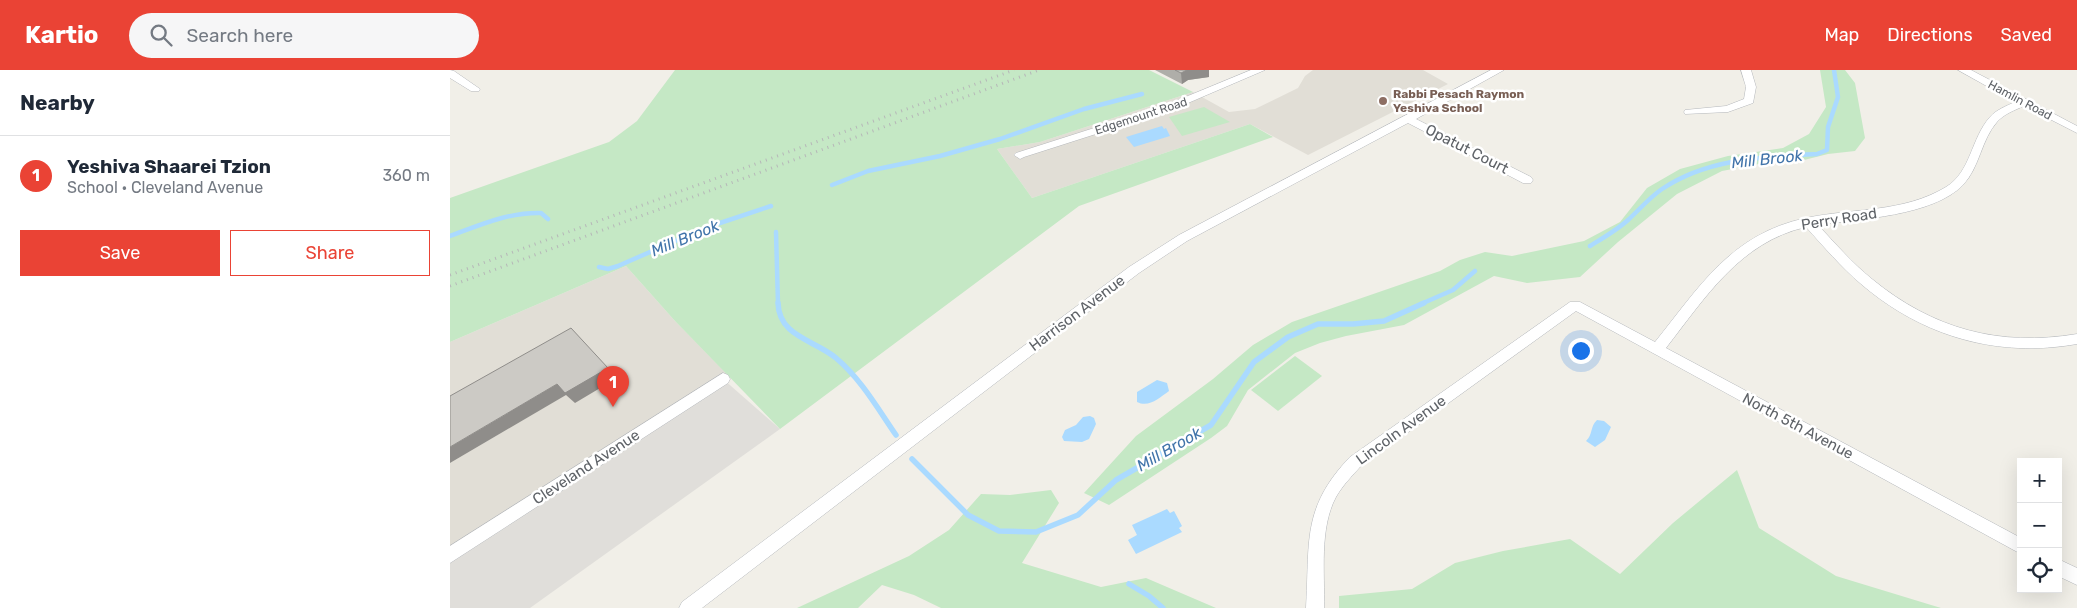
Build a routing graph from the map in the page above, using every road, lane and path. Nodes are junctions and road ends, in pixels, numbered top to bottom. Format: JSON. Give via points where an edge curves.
{"nodes":[{"id":1,"x":1260,"y":70,"type":"edge"},
{"id":2,"x":1499,"y":70,"type":"edge"},
{"id":3,"x":1746,"y":70,"type":"edge"},
{"id":4,"x":1962,"y":70,"type":"edge"},
{"id":5,"x":450,"y":73,"type":"edge"},
{"id":6,"x":475,"y":89,"type":"dead end"},
{"id":7,"x":2024,"y":102,"type":"junction"},
{"id":8,"x":1689,"y":112,"type":"dead end"},
{"id":9,"x":1406,"y":118,"type":"junction"},
{"id":10,"x":2077,"y":130,"type":"edge"},
{"id":11,"x":1020,"y":155,"type":"dead end"},
{"id":12,"x":1527,"y":180,"type":"dead end"},
{"id":13,"x":1808,"y":222,"type":"junction"},
{"id":14,"x":1576,"y":305,"type":"joint"},
{"id":15,"x":2077,"y":339,"type":"edge"},
{"id":16,"x":1656,"y":350,"type":"junction"},
{"id":17,"x":722,"y":380,"type":"dead end"},
{"id":18,"x":2017,"y":545,"type":"edge"},
{"id":19,"x":450,"y":555,"type":"edge"},
{"id":20,"x":2062,"y":569,"type":"edge"},
{"id":21,"x":2077,"y":577,"type":"edge"},
{"id":22,"x":688,"y":608,"type":"edge"},
{"id":23,"x":1315,"y":608,"type":"edge"}],
"edges":[{"from":1,"to":11,"type":"street","name":"Edgemount Road","via":[[1170,107]]},
{"from":2,"to":9,"type":"street","name":"Harrison Avenue"},
{"from":3,"to":8,"type":"street","via":[[1752,87],[1749,102],[1728,109]]},
{"from":4,"to":7,"type":"street","name":"Hamlin Road"},
{"from":5,"to":6,"type":"street"},
{"from":7,"to":10,"type":"street","name":"Hamlin Road"},
{"from":7,"to":13,"type":"street","name":"Perry Road","via":[[1993,120],[1967,172],[1952,188],[1923,202],[1893,210]]},
{"from":9,"to":12,"type":"street","name":"Opatut Court"},
{"from":9,"to":22,"type":"street","name":"Harrison Avenue","via":[[1183,238],[1134,270]]},
{"from":13,"to":15,"type":"street","via":[[1866,282],[1904,309],[1943,328],[1989,341],[2033,345]]},
{"from":13,"to":16,"type":"street","name":"Perry Road","via":[[1767,235],[1749,245],[1730,262]]},
{"from":14,"to":16,"type":"street","name":"North 5th Avenue"},
{"from":14,"to":23,"type":"street","name":"Lincoln Avenue","via":[[1339,476],[1319,519]]},
{"from":16,"to":18,"type":"street","name":"North 5th Avenue"},
{"from":17,"to":19,"type":"street","name":"Cleveland Avenue"},
{"from":20,"to":21,"type":"street"}]}
